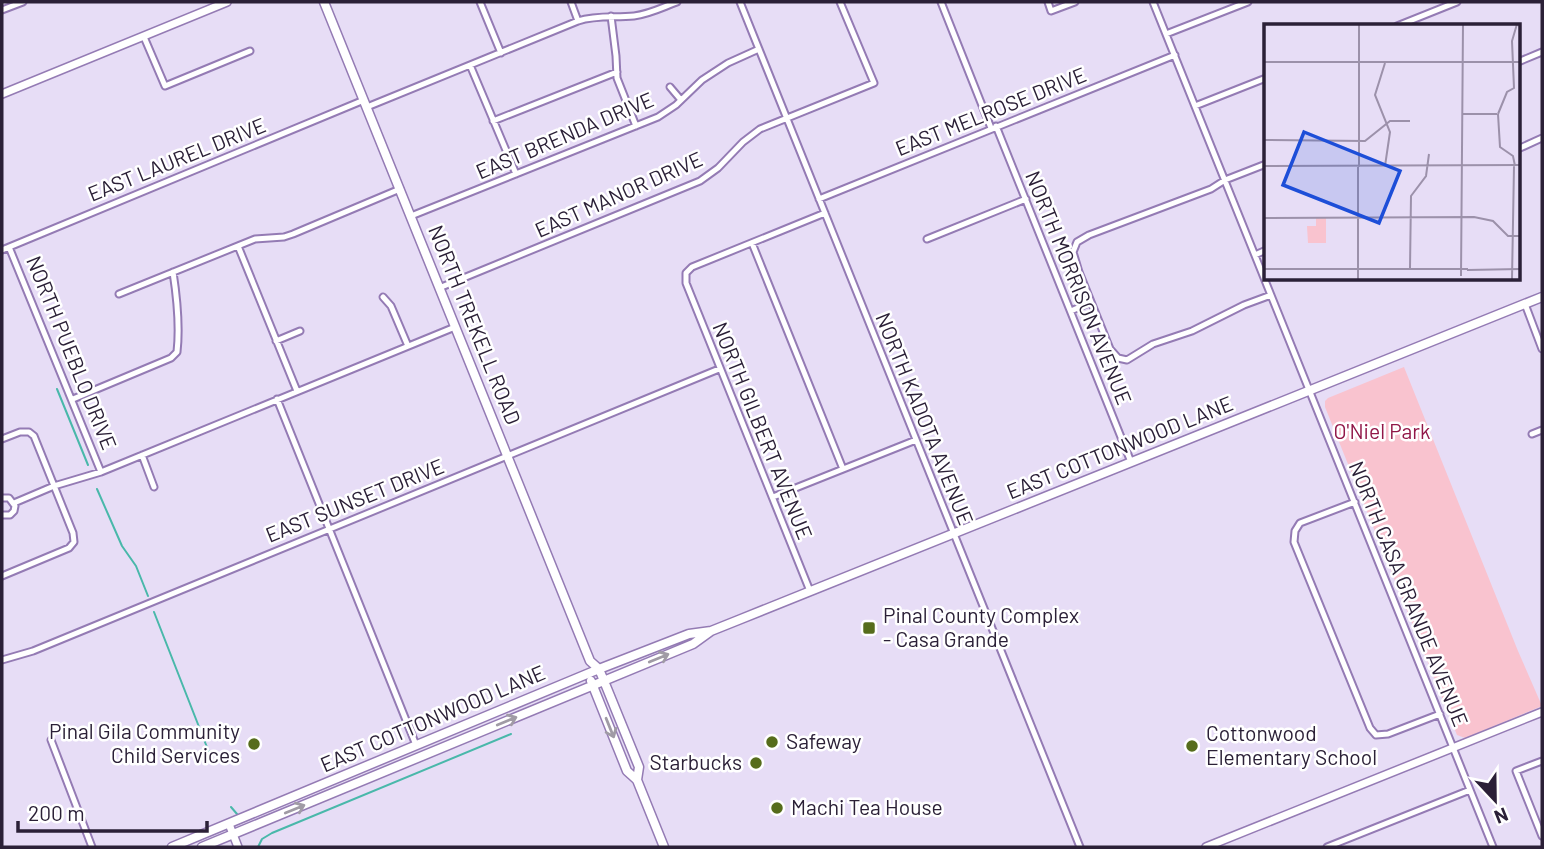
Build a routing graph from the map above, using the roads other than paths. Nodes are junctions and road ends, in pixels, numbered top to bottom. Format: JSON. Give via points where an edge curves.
{"nodes":[{"id":1,"x":23,"y":2,"type":"edge"},
{"id":2,"x":227,"y":2,"type":"edge"},
{"id":3,"x":324,"y":2,"type":"edge"},
{"id":4,"x":481,"y":2,"type":"edge"},
{"id":5,"x":571,"y":2,"type":"edge"},
{"id":6,"x":677,"y":2,"type":"edge"},
{"id":7,"x":740,"y":2,"type":"edge"},
{"id":8,"x":839,"y":2,"type":"edge"},
{"id":9,"x":941,"y":2,"type":"edge"},
{"id":10,"x":1048,"y":2,"type":"edge"},
{"id":11,"x":1075,"y":2,"type":"edge"},
{"id":12,"x":1153,"y":2,"type":"edge"},
{"id":13,"x":1248,"y":2,"type":"edge"},
{"id":14,"x":1457,"y":2,"type":"edge"},
{"id":15,"x":2,"y":10,"type":"edge"},
{"id":16,"x":611,"y":16,"type":"junction"},
{"id":17,"x":578,"y":21,"type":"junction"},
{"id":18,"x":1402,"y":24,"type":"edge"},
{"id":19,"x":1166,"y":34,"type":"junction"},
{"id":20,"x":144,"y":37,"type":"junction"},
{"id":21,"x":759,"y":49,"type":"junction"},
{"id":22,"x":250,"y":51,"type":"dead end"},
{"id":23,"x":1542,"y":52,"type":"edge"},
{"id":24,"x":501,"y":53,"type":"junction"},
{"id":25,"x":1175,"y":55,"type":"junction"},
{"id":26,"x":1520,"y":61,"type":"edge"},
{"id":27,"x":470,"y":65,"type":"junction"},
{"id":28,"x":617,"y":72,"type":"junction"},
{"id":29,"x":1264,"y":79,"type":"edge"},
{"id":30,"x":670,"y":87,"type":"dead end"},
{"id":31,"x":2,"y":94,"type":"edge"},
{"id":32,"x":681,"y":100,"type":"junction"},
{"id":33,"x":366,"y":104,"type":"junction"},
{"id":34,"x":1195,"y":106,"type":"junction"},
{"id":35,"x":786,"y":118,"type":"junction"},
{"id":36,"x":493,"y":121,"type":"junction"},
{"id":37,"x":636,"y":126,"type":"junction"},
{"id":38,"x":994,"y":127,"type":"junction"},
{"id":39,"x":1541,"y":139,"type":"edge"},
{"id":40,"x":1520,"y":148,"type":"edge"},
{"id":41,"x":1542,"y":148,"type":"edge"},
{"id":42,"x":1264,"y":165,"type":"edge"},
{"id":43,"x":516,"y":174,"type":"junction"},
{"id":44,"x":1225,"y":180,"type":"junction"},
{"id":45,"x":400,"y":189,"type":"junction"},
{"id":46,"x":819,"y":199,"type":"junction"},
{"id":47,"x":1026,"y":199,"type":"junction"},
{"id":48,"x":825,"y":214,"type":"junction"},
{"id":49,"x":411,"y":216,"type":"junction"},
{"id":50,"x":927,"y":239,"type":"dead end"},
{"id":51,"x":752,"y":243,"type":"junction"},
{"id":52,"x":238,"y":246,"type":"junction"},
{"id":53,"x":9,"y":247,"type":"junction"},
{"id":54,"x":2,"y":250,"type":"edge"},
{"id":55,"x":1264,"y":251,"type":"edge"},
{"id":56,"x":1255,"y":254,"type":"junction"},
{"id":57,"x":173,"y":272,"type":"junction"},
{"id":58,"x":1264,"y":277,"type":"edge"},
{"id":59,"x":1265,"y":280,"type":"edge"},
{"id":60,"x":439,"y":288,"type":"junction"},
{"id":61,"x":119,"y":294,"type":"dead end"},
{"id":62,"x":1271,"y":295,"type":"junction"},
{"id":63,"x":383,"y":297,"type":"dead end"},
{"id":64,"x":1542,"y":297,"type":"edge"},
{"id":65,"x":1091,"y":302,"type":"junction"},
{"id":66,"x":1525,"y":304,"type":"junction"},
{"id":67,"x":1071,"y":311,"type":"junction"},
{"id":68,"x":455,"y":327,"type":"junction"},
{"id":69,"x":299,"y":331,"type":"dead end"},
{"id":70,"x":276,"y":341,"type":"junction"},
{"id":71,"x":408,"y":346,"type":"junction"},
{"id":72,"x":1542,"y":349,"type":"edge"},
{"id":73,"x":719,"y":369,"type":"junction"},
{"id":74,"x":297,"y":391,"type":"junction"},
{"id":75,"x":1310,"y":391,"type":"junction"},
{"id":76,"x":73,"y":399,"type":"junction"},
{"id":77,"x":277,"y":399,"type":"junction"},
{"id":78,"x":1542,"y":430,"type":"edge"},
{"id":79,"x":1532,"y":434,"type":"dead end"},
{"id":80,"x":2,"y":439,"type":"edge"},
{"id":81,"x":916,"y":440,"type":"junction"},
{"id":82,"x":142,"y":455,"type":"junction"},
{"id":83,"x":507,"y":456,"type":"junction"},
{"id":84,"x":1131,"y":463,"type":"junction"},
{"id":85,"x":843,"y":469,"type":"junction"},
{"id":86,"x":102,"y":472,"type":"junction"},
{"id":87,"x":54,"y":486,"type":"junction"},
{"id":88,"x":154,"y":487,"type":"dead end"},
{"id":89,"x":773,"y":497,"type":"junction"},
{"id":90,"x":2,"y":498,"type":"edge"},
{"id":91,"x":1355,"y":502,"type":"junction"},
{"id":92,"x":14,"y":503,"type":"junction"},
{"id":93,"x":2,"y":515,"type":"edge"},
{"id":94,"x":328,"y":528,"type":"junction"},
{"id":95,"x":953,"y":534,"type":"junction"},
{"id":96,"x":2,"y":576,"type":"edge"},
{"id":97,"x":810,"y":591,"type":"junction"},
{"id":98,"x":711,"y":631,"type":"junction"},
{"id":99,"x":2,"y":660,"type":"edge"},
{"id":100,"x":590,"y":661,"type":"junction"},
{"id":101,"x":599,"y":669,"type":"junction"},
{"id":102,"x":588,"y":673,"type":"junction"},
{"id":103,"x":604,"y":681,"type":"junction"},
{"id":104,"x":593,"y":686,"type":"junction"},
{"id":105,"x":1542,"y":712,"type":"edge"},
{"id":106,"x":1440,"y":714,"type":"junction"},
{"id":107,"x":463,"y":725,"type":"junction"},
{"id":108,"x":468,"y":737,"type":"junction"},
{"id":109,"x":51,"y":740,"type":"dead end"},
{"id":110,"x":416,"y":745,"type":"junction"},
{"id":111,"x":1454,"y":748,"type":"junction"},
{"id":112,"x":1542,"y":761,"type":"edge"},
{"id":113,"x":637,"y":780,"type":"junction"},
{"id":114,"x":1471,"y":790,"type":"junction"},
{"id":115,"x":1540,"y":822,"type":"edge"},
{"id":116,"x":229,"y":824,"type":"junction"},
{"id":117,"x":232,"y":835,"type":"junction"},
{"id":118,"x":1542,"y":836,"type":"edge"},
{"id":119,"x":1349,"y":839,"type":"junction"},
{"id":120,"x":92,"y":847,"type":"edge"},
{"id":121,"x":172,"y":847,"type":"edge"},
{"id":122,"x":202,"y":847,"type":"edge"},
{"id":123,"x":238,"y":847,"type":"edge"},
{"id":124,"x":664,"y":847,"type":"edge"},
{"id":125,"x":1080,"y":847,"type":"edge"},
{"id":126,"x":1206,"y":847,"type":"edge"},
{"id":127,"x":1327,"y":847,"type":"edge"},
{"id":128,"x":1353,"y":847,"type":"edge"},
{"id":129,"x":1493,"y":847,"type":"edge"}],
"edges":[{"from":1,"to":15,"type":"street"},
{"from":2,"to":20,"type":"street"},
{"from":3,"to":33,"type":"main road","name":"NORTH TREKELL ROAD"},
{"from":4,"to":24,"type":"street"},
{"from":5,"to":17,"type":"street"},
{"from":6,"to":16,"type":"street","name":"EAST LAUREL DRIVE","via":[[636,16]]},
{"from":7,"to":21,"type":"street","name":"NORTH KADOTA AVENUE"},
{"from":8,"to":35,"type":"street","name":"EAST MANOR DRIVE","via":[[873,83]]},
{"from":9,"to":38,"type":"street","name":"NORTH MORRISON AVENUE"},
{"from":10,"to":11,"type":"street","via":[[1051,11]]},
{"from":12,"to":19,"type":"street","name":"NORTH CASA GRANDE AVENUE"},
{"from":13,"to":19,"type":"street"},
{"from":14,"to":18,"type":"street"},
{"from":16,"to":17,"type":"street","name":"EAST LAUREL DRIVE"},
{"from":16,"to":28,"type":"street"},
{"from":17,"to":24,"type":"street","name":"EAST LAUREL DRIVE"},
{"from":19,"to":25,"type":"street","name":"NORTH CASA GRANDE AVENUE"},
{"from":20,"to":22,"type":"street","via":[[165,86]]},
{"from":20,"to":31,"type":"street"},
{"from":21,"to":32,"type":"street","name":"EAST BRENDA DRIVE","via":[[728,63]]},
{"from":21,"to":35,"type":"street","name":"NORTH KADOTA AVENUE"},
{"from":23,"to":26,"type":"street"},
{"from":24,"to":27,"type":"street","name":"EAST LAUREL DRIVE"},
{"from":25,"to":34,"type":"street","name":"NORTH CASA GRANDE AVENUE"},
{"from":25,"to":38,"type":"street","name":"EAST MELROSE DRIVE"},
{"from":27,"to":33,"type":"street","name":"EAST LAUREL DRIVE"},
{"from":27,"to":36,"type":"street"},
{"from":28,"to":36,"type":"street"},
{"from":28,"to":37,"type":"street"},
{"from":29,"to":34,"type":"street"},
{"from":30,"to":32,"type":"street"},
{"from":32,"to":37,"type":"street","name":"EAST BRENDA DRIVE"},
{"from":33,"to":45,"type":"main road","name":"NORTH TREKELL ROAD"},
{"from":33,"to":53,"type":"street","name":"EAST LAUREL DRIVE"},
{"from":34,"to":44,"type":"street","name":"NORTH CASA GRANDE AVENUE"},
{"from":35,"to":46,"type":"street","name":"NORTH KADOTA AVENUE"},
{"from":35,"to":60,"type":"street","name":"EAST MANOR DRIVE","via":[[743,142],[700,181]]},
{"from":36,"to":43,"type":"street"},
{"from":37,"to":43,"type":"street","name":"EAST BRENDA DRIVE"},
{"from":38,"to":46,"type":"street","name":"EAST MELROSE DRIVE"},
{"from":38,"to":47,"type":"street","name":"NORTH MORRISON AVENUE"},
{"from":39,"to":40,"type":"street"},
{"from":39,"to":41,"type":"street"},
{"from":42,"to":44,"type":"street"},
{"from":43,"to":49,"type":"street","name":"EAST BRENDA DRIVE"},
{"from":44,"to":56,"type":"street","name":"NORTH CASA GRANDE AVENUE"},
{"from":44,"to":65,"type":"street","via":[[1077,242],[1073,252]]},
{"from":45,"to":49,"type":"main road","name":"NORTH TREKELL ROAD"},
{"from":45,"to":52,"type":"street","via":[[293,234]]},
{"from":46,"to":48,"type":"street","name":"NORTH KADOTA AVENUE"},
{"from":47,"to":50,"type":"street"},
{"from":47,"to":67,"type":"street","name":"NORTH MORRISON AVENUE"},
{"from":48,"to":51,"type":"street"},
{"from":48,"to":81,"type":"street","name":"NORTH KADOTA AVENUE"},
{"from":49,"to":60,"type":"main road","name":"NORTH TREKELL ROAD"},
{"from":51,"to":73,"type":"street","name":"NORTH GILBERT AVENUE","via":[[686,273]]},
{"from":51,"to":85,"type":"street"},
{"from":52,"to":57,"type":"street"},
{"from":52,"to":70,"type":"street"},
{"from":53,"to":54,"type":"street","name":"EAST LAUREL DRIVE"},
{"from":53,"to":76,"type":"street","name":"NORTH PUEBLO DRIVE"},
{"from":55,"to":56,"type":"street"},
{"from":56,"to":58,"type":"street","name":"NORTH CASA GRANDE AVENUE"},
{"from":57,"to":61,"type":"street"},
{"from":57,"to":76,"type":"street","via":[[177,352]]},
{"from":59,"to":62,"type":"street","name":"NORTH CASA GRANDE AVENUE"},
{"from":60,"to":68,"type":"main road","name":"NORTH TREKELL ROAD"},
{"from":62,"to":65,"type":"street","via":[[1153,344],[1127,360],[1110,349]]},
{"from":62,"to":75,"type":"street","name":"NORTH CASA GRANDE AVENUE"},
{"from":63,"to":71,"type":"street"},
{"from":64,"to":66,"type":"main road","name":"EAST COTTONWOOD LANE"},
{"from":65,"to":67,"type":"street"},
{"from":66,"to":72,"type":"street"},
{"from":66,"to":75,"type":"main road","name":"EAST COTTONWOOD LANE"},
{"from":67,"to":84,"type":"street","name":"NORTH MORRISON AVENUE"},
{"from":68,"to":71,"type":"street"},
{"from":68,"to":83,"type":"main road","name":"NORTH TREKELL ROAD"},
{"from":69,"to":70,"type":"street"},
{"from":70,"to":74,"type":"street"},
{"from":71,"to":74,"type":"street"},
{"from":73,"to":83,"type":"street","name":"EAST SUNSET DRIVE"},
{"from":73,"to":89,"type":"street","name":"NORTH GILBERT AVENUE"},
{"from":74,"to":77,"type":"street"},
{"from":75,"to":84,"type":"main road","name":"EAST COTTONWOOD LANE"},
{"from":75,"to":91,"type":"street","name":"NORTH CASA GRANDE AVENUE"},
{"from":76,"to":86,"type":"street","name":"NORTH PUEBLO DRIVE"},
{"from":77,"to":82,"type":"street"},
{"from":77,"to":94,"type":"street"},
{"from":78,"to":79,"type":"street"},
{"from":80,"to":87,"type":"street","via":[[20,432],[34,436]]},
{"from":81,"to":85,"type":"street"},
{"from":81,"to":95,"type":"street","name":"NORTH KADOTA AVENUE"},
{"from":82,"to":86,"type":"street"},
{"from":82,"to":88,"type":"street"},
{"from":83,"to":94,"type":"street","name":"EAST SUNSET DRIVE"},
{"from":83,"to":100,"type":"main road","name":"NORTH TREKELL ROAD"},
{"from":84,"to":95,"type":"main road","name":"EAST COTTONWOOD LANE"},
{"from":85,"to":89,"type":"street"},
{"from":86,"to":87,"type":"street"},
{"from":87,"to":92,"type":"street"},
{"from":87,"to":96,"type":"street","via":[[74,542]]},
{"from":89,"to":97,"type":"street","name":"NORTH GILBERT AVENUE"},
{"from":90,"to":92,"type":"street"},
{"from":91,"to":106,"type":"street","name":"NORTH CASA GRANDE AVENUE"},
{"from":91,"to":106,"type":"street","via":[[1300,523],[1294,542],[1370,728],[1376,735],[1388,734]]},
{"from":92,"to":93,"type":"street","via":[[12,513]]},
{"from":94,"to":99,"type":"street","name":"EAST SUNSET DRIVE"},
{"from":94,"to":110,"type":"street"},
{"from":95,"to":97,"type":"main road","name":"EAST COTTONWOOD LANE"},
{"from":95,"to":125,"type":"street","name":"NORTH KADOTA AVENUE"},
{"from":97,"to":98,"type":"main road","name":"EAST COTTONWOOD LANE"},
{"from":98,"to":101,"type":"main road","name":"EAST COTTONWOOD LANE","via":[[689,634]]},
{"from":103,"to":98,"type":"main road","name":"EAST COTTONWOOD LANE","one_way":true,"via":[[693,644]]},
{"from":100,"to":101,"type":"main road","name":"NORTH TREKELL ROAD"},
{"from":100,"to":102,"type":"main road"},
{"from":101,"to":102,"type":"main road","name":"EAST COTTONWOOD LANE"},
{"from":101,"to":103,"type":"main road","name":"NORTH TREKELL ROAD"},
{"from":102,"to":104,"type":"main road","name":"NORTH TREKELL ROAD"},
{"from":102,"to":107,"type":"main road","name":"EAST COTTONWOOD LANE"},
{"from":103,"to":104,"type":"main road","name":"EAST COTTONWOOD LANE"},
{"from":103,"to":113,"type":"main road","name":"NORTH TREKELL ROAD","via":[[639,767]]},
{"from":108,"to":104,"type":"main road","name":"EAST COTTONWOOD LANE","one_way":true},
{"from":104,"to":113,"type":"main road","name":"NORTH TREKELL ROAD","one_way":true,"via":[[627,771]]},
{"from":105,"to":111,"type":"street"},
{"from":106,"to":111,"type":"street","name":"NORTH CASA GRANDE AVENUE"},
{"from":107,"to":108,"type":"main road"},
{"from":107,"to":110,"type":"main road","name":"EAST COTTONWOOD LANE"},
{"from":117,"to":108,"type":"main road","name":"EAST COTTONWOOD LANE","one_way":true},
{"from":109,"to":120,"type":"street"},
{"from":110,"to":116,"type":"main road","name":"EAST COTTONWOOD LANE"},
{"from":111,"to":114,"type":"street","name":"NORTH CASA GRANDE AVENUE"},
{"from":111,"to":126,"type":"street"},
{"from":112,"to":115,"type":"street","via":[[1516,771]]},
{"from":113,"to":124,"type":"main road","name":"NORTH TREKELL ROAD"},
{"from":114,"to":119,"type":"street"},
{"from":114,"to":129,"type":"street","name":"NORTH CASA GRANDE AVENUE"},
{"from":115,"to":118,"type":"street"},
{"from":116,"to":117,"type":"street"},
{"from":116,"to":121,"type":"main road","name":"EAST COTTONWOOD LANE"},
{"from":117,"to":122,"type":"main road","name":"EAST COTTONWOOD LANE"},
{"from":117,"to":123,"type":"street"},
{"from":119,"to":127,"type":"street"},
{"from":119,"to":128,"type":"street"}]}
